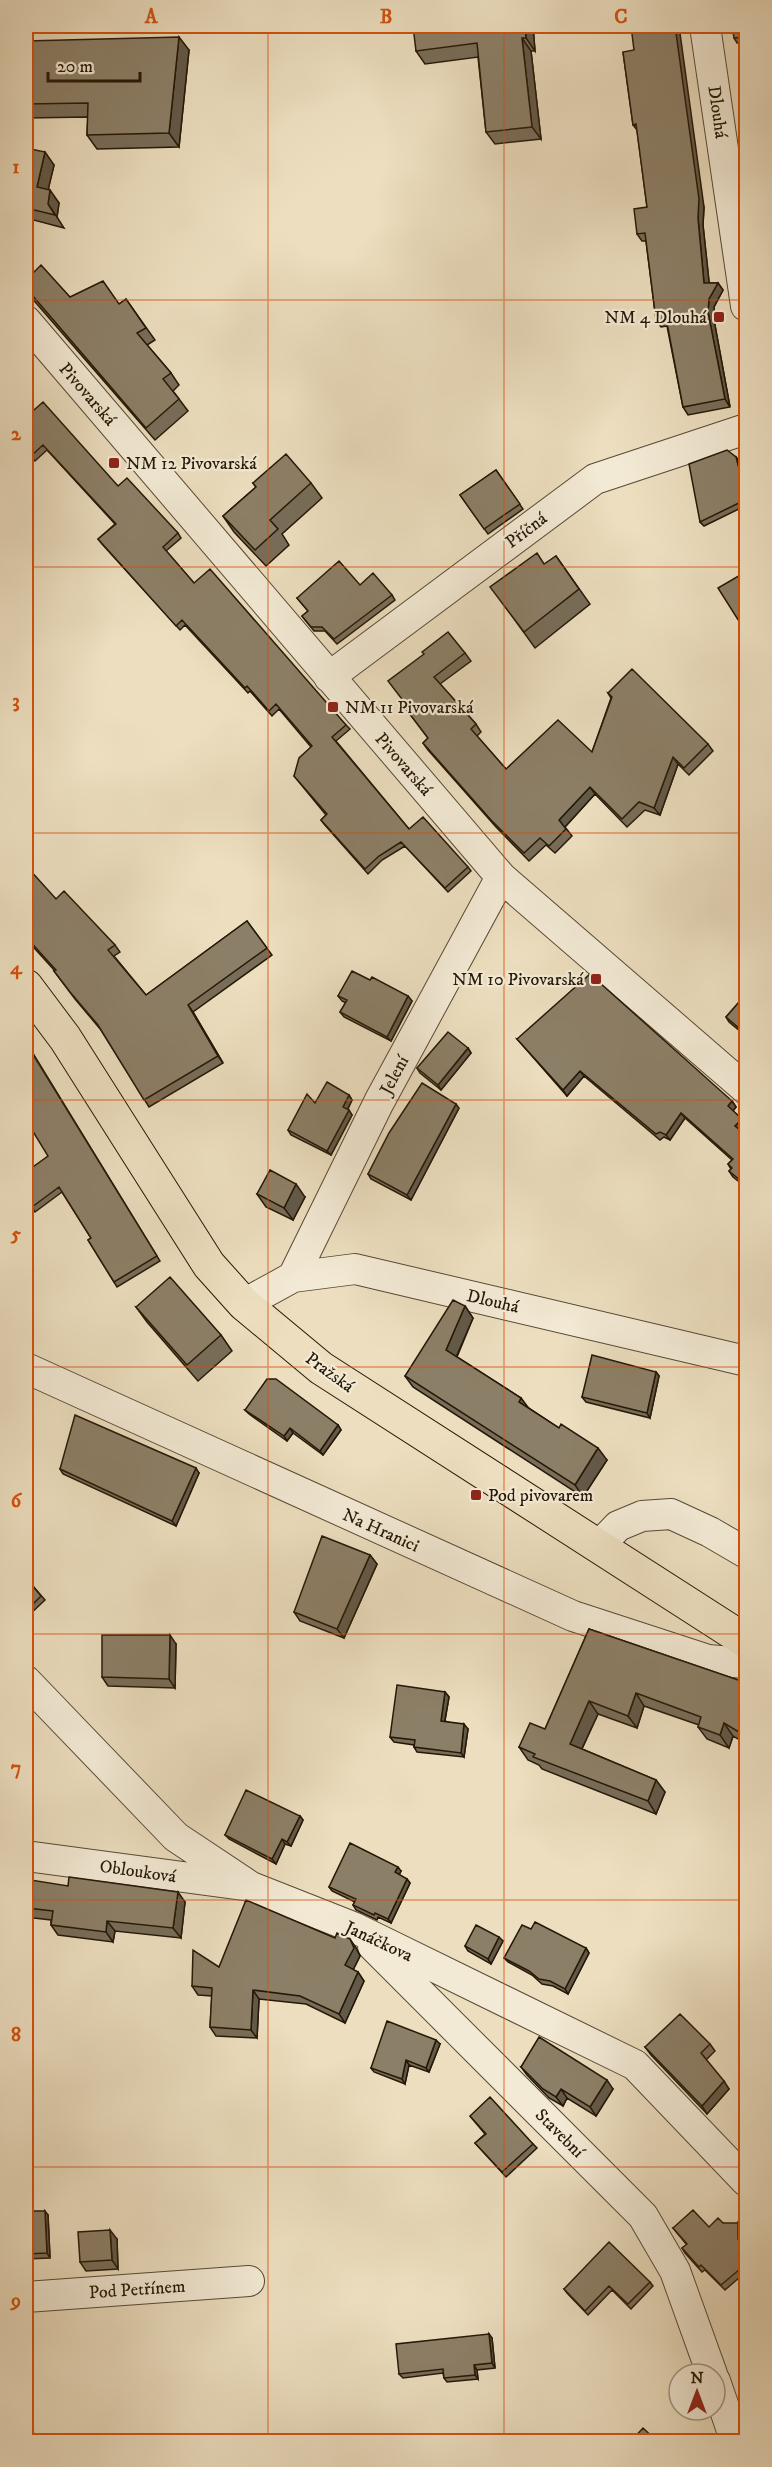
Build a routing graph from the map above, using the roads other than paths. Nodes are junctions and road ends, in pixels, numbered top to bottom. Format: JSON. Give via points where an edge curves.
{"nodes":[{"id":1,"x":705,"y":26,"type":"edge"},
{"id":2,"x":747,"y":306,"type":"edge"},
{"id":3,"x":26,"y":321,"type":"edge"},
{"id":4,"x":747,"y":429,"type":"edge"},
{"id":5,"x":329,"y":677,"type":"junction"},
{"id":6,"x":501,"y":878,"type":"junction"},
{"id":7,"x":26,"y":986,"type":"edge"},
{"id":8,"x":747,"y":1089,"type":"edge"},
{"id":9,"x":293,"y":1277,"type":"junction"},
{"id":10,"x":244,"y":1304,"type":"junction"},
{"id":11,"x":747,"y":1360,"type":"edge"},
{"id":12,"x":26,"y":1368,"type":"edge"},
{"id":13,"x":598,"y":1547,"type":"junction"},
{"id":14,"x":747,"y":1553,"type":"edge"},
{"id":15,"x":747,"y":1641,"type":"edge"},
{"id":16,"x":747,"y":1663,"type":"edge"},
{"id":17,"x":26,"y":1681,"type":"edge"},
{"id":18,"x":26,"y":1856,"type":"edge"},
{"id":19,"x":252,"y":1887,"type":"junction"},
{"id":20,"x":355,"y":1928,"type":"junction"},
{"id":21,"x":747,"y":2181,"type":"edge"},
{"id":22,"x":249,"y":2281,"type":"dead end"},
{"id":23,"x":26,"y":2297,"type":"edge"},
{"id":24,"x":708,"y":2362,"type":"edge"},
{"id":25,"x":727,"y":2416,"type":"edge"},
{"id":26,"x":736,"y":2442,"type":"edge"}],
"edges":[{"from":1,"to":2,"type":"street","name":"Dlouhá"},
{"from":3,"to":5,"type":"street","name":"Pivovarská"},
{"from":4,"to":5,"type":"street","name":"Příčná","via":[[595,479]]},
{"from":5,"to":6,"type":"street","name":"Pivovarská"},
{"from":6,"to":8,"type":"street","name":"Pivovarská"},
{"from":6,"to":9,"type":"street","name":"Jelení","via":[[379,1102]]},
{"from":7,"to":10,"type":"main road","name":"Pražská","via":[[65,1038],[209,1264]]},
{"from":9,"to":10,"type":"street","name":"Dlouhá"},
{"from":9,"to":11,"type":"street","name":"Dlouhá","via":[[355,1269]]},
{"from":10,"to":13,"type":"main road","name":"Pražská","via":[[321,1368]]},
{"from":12,"to":16,"type":"street","name":"Na Hranici","via":[[573,1616],[708,1660]]},
{"from":13,"to":14,"type":"street","via":[[618,1526],[642,1516],[671,1514]]},
{"from":13,"to":15,"type":"main road","name":"Pražská"},
{"from":17,"to":19,"type":"street","name":"Janáčkova","via":[[176,1837]]},
{"from":18,"to":19,"type":"street","name":"Oblouková"},
{"from":19,"to":20,"type":"street","name":"Janáčkova"},
{"from":20,"to":21,"type":"street","name":"Janáčkova","via":[[635,2065]]},
{"from":20,"to":24,"type":"street","name":"Stavební","via":[[643,2216],[675,2271]]},
{"from":22,"to":23,"type":"street","name":"Pod Petřínem"},
{"from":25,"to":26,"type":"street"}]}
